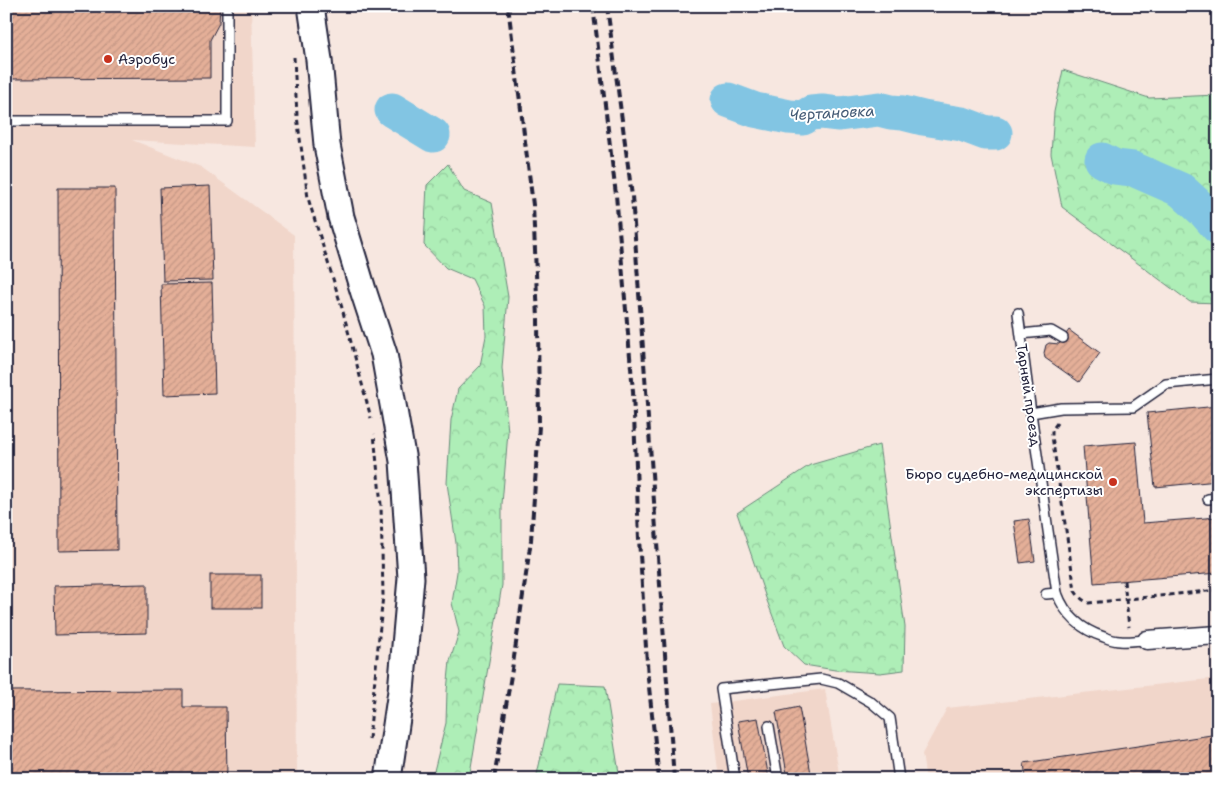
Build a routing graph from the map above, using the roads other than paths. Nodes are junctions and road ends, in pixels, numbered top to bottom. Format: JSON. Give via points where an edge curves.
{"nodes":[{"id":1,"x":227,"y":6,"type":"edge"},
{"id":2,"x":311,"y":6,"type":"edge"},
{"id":3,"x":328,"y":6,"type":"edge"},
{"id":4,"x":319,"y":60,"type":"junction"},
{"id":5,"x":6,"y":121,"type":"edge"},
{"id":6,"x":1018,"y":313,"type":"dead end"},
{"id":7,"x":1021,"y":334,"type":"junction"},
{"id":8,"x":1063,"y":338,"type":"dead end"},
{"id":9,"x":1218,"y":379,"type":"edge"},
{"id":10,"x":1031,"y":413,"type":"junction"},
{"id":11,"x":1218,"y":498,"type":"edge"},
{"id":12,"x":1208,"y":499,"type":"dead end"},
{"id":13,"x":1057,"y":593,"type":"junction"},
{"id":14,"x":1046,"y":594,"type":"dead end"},
{"id":15,"x":1218,"y":635,"type":"edge"},
{"id":16,"x":1139,"y":640,"type":"joint"},
{"id":17,"x":769,"y":726,"type":"dead end"},
{"id":18,"x":388,"y":779,"type":"edge"},
{"id":19,"x":735,"y":779,"type":"edge"},
{"id":20,"x":778,"y":779,"type":"edge"},
{"id":21,"x":899,"y":779,"type":"edge"}],
"edges":[{"from":1,"to":5,"type":"lane","via":[[227,121]]},
{"from":2,"to":4,"type":"main road"},
{"from":3,"to":4,"type":"main road"},
{"from":4,"to":18,"type":"main road","via":[[327,145],[341,217],[384,354],[403,461],[411,578],[401,691]]},
{"from":6,"to":7,"type":"lane","name":"Тарный проезд"},
{"from":7,"to":8,"type":"lane","via":[[1051,330]]},
{"from":7,"to":10,"type":"lane","name":"Тарный проезд"},
{"from":9,"to":10,"type":"lane","via":[[1166,384],[1133,406],[1060,408]]},
{"from":10,"to":13,"type":"lane","name":"Тарный проезд"},
{"from":11,"to":12,"type":"lane"},
{"from":13,"to":14,"type":"lane"},
{"from":13,"to":16,"type":"lane","name":"Тарный проезд","via":[[1068,614],[1080,626],[1118,641]]},
{"from":15,"to":16,"type":"street","name":"Тарный проезд"},
{"from":17,"to":20,"type":"lane"},
{"from":19,"to":21,"type":"lane","via":[[721,689],[822,679],[838,683],[871,702],[890,718]]}]}
